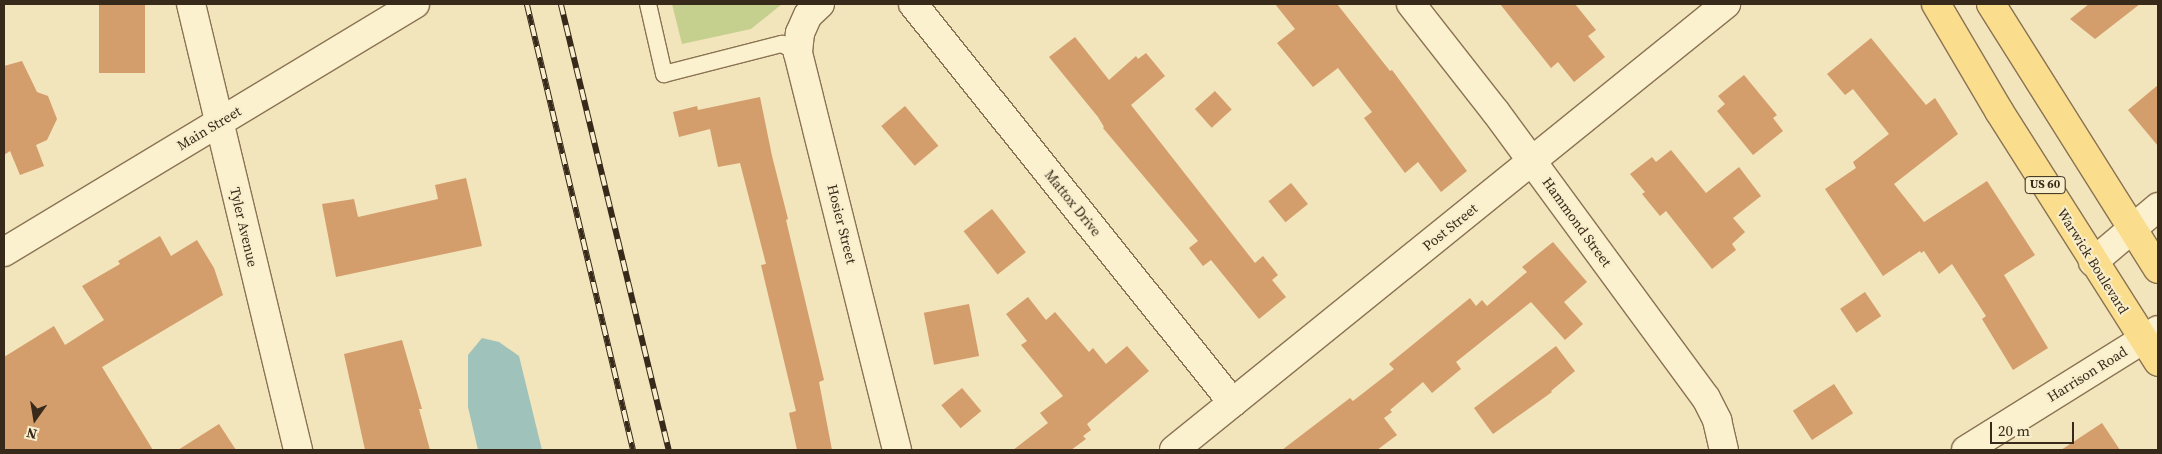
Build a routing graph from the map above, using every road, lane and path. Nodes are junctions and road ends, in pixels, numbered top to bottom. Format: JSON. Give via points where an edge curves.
{"nodes":[{"id":1,"x":192,"y":4,"type":"edge"},
{"id":2,"x":415,"y":4,"type":"edge"},
{"id":3,"x":648,"y":4,"type":"edge"},
{"id":4,"x":820,"y":4,"type":"edge"},
{"id":5,"x":912,"y":4,"type":"edge"},
{"id":6,"x":1411,"y":4,"type":"edge"},
{"id":7,"x":1936,"y":4,"type":"edge"},
{"id":8,"x":1992,"y":4,"type":"edge"},
{"id":9,"x":1720,"y":6,"type":"edge"},
{"id":10,"x":798,"y":52,"type":"junction"},
{"id":11,"x":218,"y":122,"type":"junction"},
{"id":12,"x":1532,"y":161,"type":"junction"},
{"id":13,"x":2158,"y":207,"type":"edge"},
{"id":14,"x":2132,"y":229,"type":"junction"},
{"id":15,"x":4,"y":252,"type":"edge"},
{"id":16,"x":2093,"y":262,"type":"junction"},
{"id":17,"x":2158,"y":269,"type":"edge"},
{"id":18,"x":2150,"y":334,"type":"edge"},
{"id":19,"x":2158,"y":362,"type":"edge"},
{"id":20,"x":1233,"y":403,"type":"junction"},
{"id":21,"x":298,"y":450,"type":"edge"},
{"id":22,"x":898,"y":450,"type":"edge"},
{"id":23,"x":1174,"y":450,"type":"edge"},
{"id":24,"x":1724,"y":450,"type":"edge"},
{"id":25,"x":1966,"y":450,"type":"edge"}],
"edges":[{"from":1,"to":11,"type":"street","name":"Tyler Avenue"},
{"from":2,"to":11,"type":"street","name":"Main Street"},
{"from":3,"to":10,"type":"lane","via":[[664,74],[782,44]]},
{"from":4,"to":10,"type":"street","name":"Hosier Street","via":[[808,15],[800,33]]},
{"from":5,"to":20,"type":"street","name":"Mattox Drive"},
{"from":6,"to":12,"type":"street","name":"Hammond Street"},
{"from":7,"to":16,"type":"main road","name":"Warwick Boulevard","number":"US 60","via":[[1998,111]]},
{"from":8,"to":14,"type":"main road"},
{"from":9,"to":12,"type":"street","name":"Post Street"},
{"from":10,"to":22,"type":"street","name":"Hosier Street"},
{"from":11,"to":15,"type":"street","name":"Main Street"},
{"from":11,"to":21,"type":"street","name":"Tyler Avenue"},
{"from":12,"to":20,"type":"street","name":"Post Street"},
{"from":12,"to":24,"type":"street","name":"Hammond Street","via":[[1706,398],[1717,420]]},
{"from":13,"to":14,"type":"street"},
{"from":14,"to":16,"type":"street"},
{"from":14,"to":17,"type":"main road"},
{"from":16,"to":18,"type":"main road","name":"Warwick Boulevard","number":"US 60"},
{"from":18,"to":19,"type":"main road","name":"Warwick Boulevard","number":"US 60"},
{"from":18,"to":25,"type":"street","name":"Harrison Road"},
{"from":20,"to":23,"type":"street","name":"Post Street"}]}
